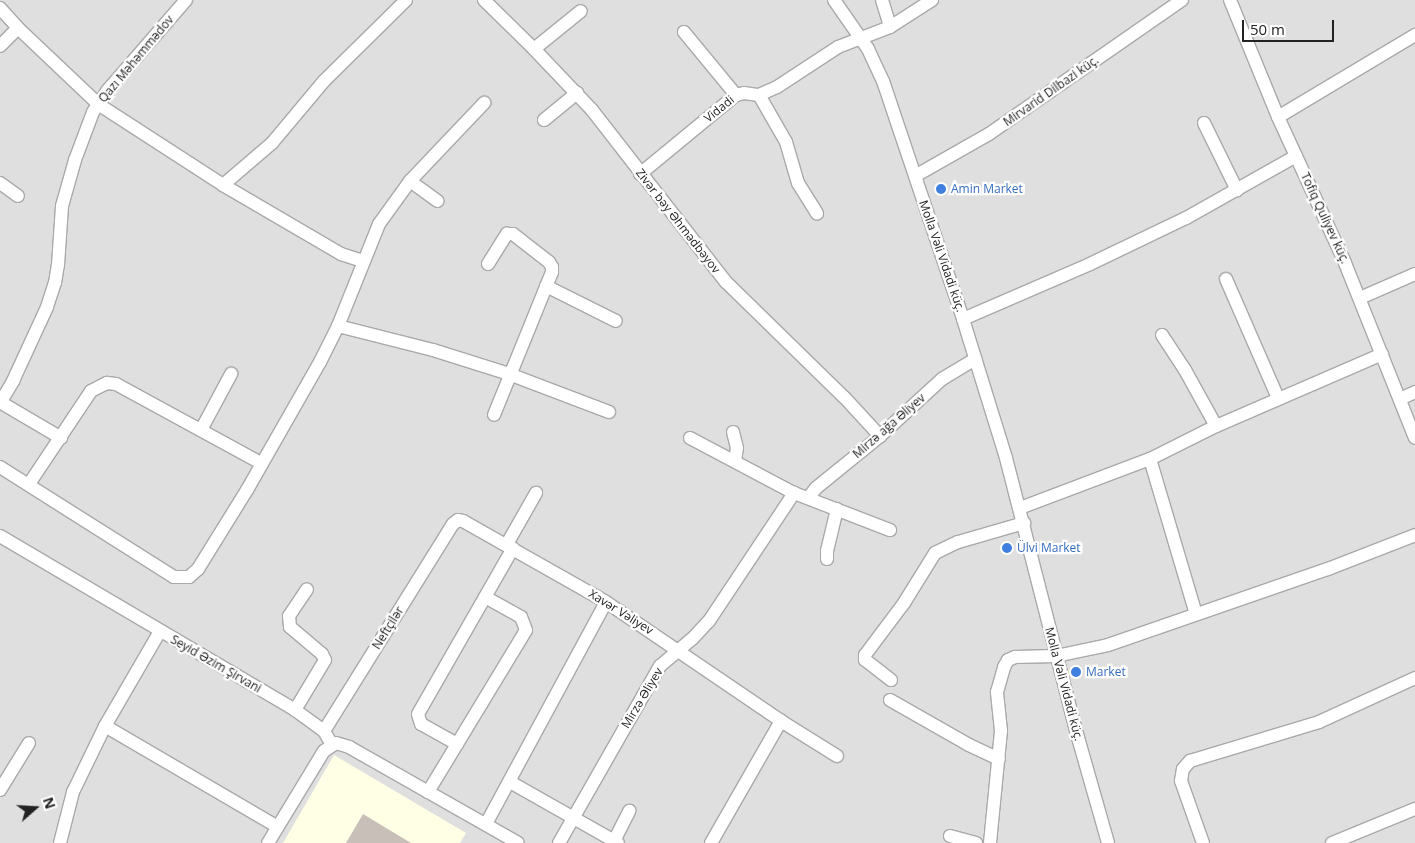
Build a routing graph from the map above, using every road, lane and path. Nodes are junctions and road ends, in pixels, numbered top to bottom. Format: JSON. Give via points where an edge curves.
{"nodes":[{"id":1,"x":186,"y":0,"type":"edge"},
{"id":2,"x":406,"y":0,"type":"edge"},
{"id":3,"x":484,"y":0,"type":"edge"},
{"id":4,"x":834,"y":0,"type":"edge"},
{"id":5,"x":882,"y":0,"type":"edge"},
{"id":6,"x":932,"y":0,"type":"edge"},
{"id":7,"x":1182,"y":0,"type":"edge"},
{"id":8,"x":1230,"y":0,"type":"edge"},
{"id":9,"x":0,"y":8,"type":"edge"},
{"id":10,"x":581,"y":11,"type":"dead end"},
{"id":11,"x":890,"y":27,"type":"junction"},
{"id":12,"x":18,"y":28,"type":"junction"},
{"id":13,"x":684,"y":32,"type":"dead end"},
{"id":14,"x":1415,"y":35,"type":"edge"},
{"id":15,"x":861,"y":38,"type":"junction"},
{"id":16,"x":0,"y":46,"type":"edge"},
{"id":17,"x":534,"y":48,"type":"junction"},
{"id":18,"x":578,"y":93,"type":"junction"},
{"id":19,"x":736,"y":95,"type":"junction"},
{"id":20,"x":759,"y":95,"type":"junction"},
{"id":21,"x":484,"y":103,"type":"dead end"},
{"id":22,"x":98,"y":104,"type":"junction"},
{"id":23,"x":1278,"y":117,"type":"junction"},
{"id":24,"x":544,"y":120,"type":"dead end"},
{"id":25,"x":1204,"y":123,"type":"dead end"},
{"id":26,"x":1296,"y":156,"type":"junction"},
{"id":27,"x":640,"y":174,"type":"junction"},
{"id":28,"x":915,"y":176,"type":"junction"},
{"id":29,"x":410,"y":181,"type":"junction"},
{"id":30,"x":0,"y":183,"type":"edge"},
{"id":31,"x":223,"y":185,"type":"junction"},
{"id":32,"x":1237,"y":190,"type":"junction"},
{"id":33,"x":18,"y":196,"type":"dead end"},
{"id":34,"x":438,"y":201,"type":"dead end"},
{"id":35,"x":817,"y":214,"type":"dead end"},
{"id":36,"x":362,"y":261,"type":"junction"},
{"id":37,"x":488,"y":264,"type":"dead end"},
{"id":38,"x":1415,"y":274,"type":"edge"},
{"id":39,"x":1226,"y":279,"type":"dead end"},
{"id":40,"x":546,"y":286,"type":"junction"},
{"id":41,"x":1360,"y":298,"type":"junction"},
{"id":42,"x":963,"y":319,"type":"junction"},
{"id":43,"x":616,"y":321,"type":"dead end"},
{"id":44,"x":338,"y":326,"type":"junction"},
{"id":45,"x":1162,"y":335,"type":"dead end"},
{"id":46,"x":1382,"y":354,"type":"junction"},
{"id":47,"x":975,"y":359,"type":"junction"},
{"id":48,"x":230,"y":374,"type":"dead end"},
{"id":49,"x":509,"y":374,"type":"junction"},
{"id":50,"x":1415,"y":392,"type":"edge"},
{"id":51,"x":1278,"y":398,"type":"junction"},
{"id":52,"x":1400,"y":399,"type":"junction"},
{"id":53,"x":0,"y":402,"type":"edge"},
{"id":54,"x":609,"y":412,"type":"dead end"},
{"id":55,"x":494,"y":415,"type":"dead end"},
{"id":56,"x":1216,"y":426,"type":"junction"},
{"id":57,"x":201,"y":430,"type":"junction"},
{"id":58,"x":733,"y":432,"type":"dead end"},
{"id":59,"x":880,"y":436,"type":"junction"},
{"id":60,"x":61,"y":438,"type":"junction"},
{"id":61,"x":690,"y":438,"type":"dead end"},
{"id":62,"x":1415,"y":438,"type":"edge"},
{"id":63,"x":1150,"y":459,"type":"junction"},
{"id":64,"x":735,"y":460,"type":"junction"},
{"id":65,"x":261,"y":464,"type":"junction"},
{"id":66,"x":0,"y":468,"type":"edge"},
{"id":67,"x":29,"y":484,"type":"junction"},
{"id":68,"x":794,"y":493,"type":"junction"},
{"id":69,"x":536,"y":494,"type":"dead end"},
{"id":70,"x":808,"y":498,"type":"junction"},
{"id":71,"x":1020,"y":508,"type":"junction"},
{"id":72,"x":837,"y":509,"type":"junction"},
{"id":73,"x":1024,"y":523,"type":"junction"},
{"id":74,"x":452,"y":524,"type":"joint"},
{"id":75,"x":890,"y":530,"type":"dead end"},
{"id":76,"x":1415,"y":535,"type":"edge"},
{"id":77,"x":0,"y":536,"type":"edge"},
{"id":78,"x":510,"y":546,"type":"junction"},
{"id":79,"x":827,"y":559,"type":"dead end"},
{"id":80,"x":308,"y":589,"type":"dead end"},
{"id":81,"x":485,"y":597,"type":"junction"},
{"id":82,"x":606,"y":602,"type":"junction"},
{"id":83,"x":1196,"y":614,"type":"junction"},
{"id":84,"x":160,"y":631,"type":"junction"},
{"id":85,"x":678,"y":650,"type":"junction"},
{"id":86,"x":1056,"y":656,"type":"junction"},
{"id":87,"x":1415,"y":678,"type":"edge"},
{"id":88,"x":891,"y":680,"type":"dead end"},
{"id":89,"x":890,"y":700,"type":"dead end"},
{"id":90,"x":295,"y":710,"type":"junction"},
{"id":91,"x":781,"y":721,"type":"junction"},
{"id":92,"x":105,"y":726,"type":"junction"},
{"id":93,"x":324,"y":731,"type":"junction"},
{"id":94,"x":29,"y":743,"type":"dead end"},
{"id":95,"x":457,"y":744,"type":"junction"},
{"id":96,"x":332,"y":745,"type":"junction"},
{"id":97,"x":837,"y":756,"type":"dead end"},
{"id":98,"x":999,"y":759,"type":"junction"},
{"id":99,"x":510,"y":782,"type":"junction"},
{"id":100,"x":0,"y":790,"type":"edge"},
{"id":101,"x":428,"y":792,"type":"junction"},
{"id":102,"x":1415,"y":809,"type":"edge"},
{"id":103,"x":629,"y":811,"type":"dead end"},
{"id":104,"x":573,"y":816,"type":"junction"},
{"id":105,"x":486,"y":824,"type":"junction"},
{"id":106,"x":278,"y":827,"type":"junction"},
{"id":107,"x":950,"y":836,"type":"dead end"},
{"id":108,"x":616,"y":842,"type":"edge"},
{"id":109,"x":60,"y":843,"type":"edge"},
{"id":110,"x":268,"y":843,"type":"edge"},
{"id":111,"x":518,"y":843,"type":"edge"},
{"id":112,"x":559,"y":843,"type":"edge"},
{"id":113,"x":711,"y":843,"type":"edge"},
{"id":114,"x":976,"y":843,"type":"edge"},
{"id":115,"x":990,"y":843,"type":"edge"},
{"id":116,"x":1108,"y":843,"type":"edge"},
{"id":117,"x":1203,"y":843,"type":"edge"},
{"id":118,"x":1332,"y":843,"type":"edge"}],
"edges":[{"from":1,"to":22,"type":"street","name":"Qazı Məhəmmədov"},
{"from":2,"to":31,"type":"street","via":[[324,81],[272,143]]},
{"from":3,"to":17,"type":"street","name":"Zivər bəy Əhmədbəyov"},
{"from":4,"to":15,"type":"street","name":"Molla Vəli Vidadi küç."},
{"from":5,"to":11,"type":"street"},
{"from":6,"to":11,"type":"street","name":"Vidadi"},
{"from":7,"to":28,"type":"street","name":"Mirvarid Dilbazi küç.","via":[[989,134]]},
{"from":8,"to":23,"type":"street","name":"Tofiq Quliyev küç."},
{"from":9,"to":12,"type":"street"},
{"from":10,"to":17,"type":"street"},
{"from":11,"to":15,"type":"street","name":"Vidadi"},
{"from":12,"to":16,"type":"street"},
{"from":12,"to":22,"type":"street"},
{"from":13,"to":19,"type":"street"},
{"from":14,"to":23,"type":"street"},
{"from":15,"to":20,"type":"street","name":"Vidadi","via":[[838,47],[777,87]]},
{"from":15,"to":28,"type":"street","name":"Molla Vəli Vidadi küç.","via":[[883,81]]},
{"from":17,"to":18,"type":"street","name":"Zivər bəy Əhmədbəyov"},
{"from":18,"to":24,"type":"street"},
{"from":18,"to":27,"type":"street","name":"Zivər bəy Əhmədbəyov"},
{"from":19,"to":20,"type":"street","name":"Vidadi"},
{"from":19,"to":27,"type":"street","name":"Vidadi"},
{"from":20,"to":35,"type":"street","via":[[786,142],[798,183]]},
{"from":21,"to":29,"type":"street"},
{"from":22,"to":31,"type":"street"},
{"from":22,"to":53,"type":"street","name":"Qazı Məhəmmədov","via":[[75,160],[62,206],[55,284],[28,348]]},
{"from":23,"to":26,"type":"street","name":"Tofiq Quliyev küç."},
{"from":25,"to":32,"type":"street"},
{"from":26,"to":32,"type":"street"},
{"from":26,"to":41,"type":"street","name":"Tofiq Quliyev küç."},
{"from":27,"to":59,"type":"street","name":"Zivər bəy Əhmədbəyov","via":[[726,282]]},
{"from":28,"to":42,"type":"street","name":"Molla Vəli Vidadi küç."},
{"from":29,"to":34,"type":"street"},
{"from":29,"to":36,"type":"street","via":[[379,224]]},
{"from":30,"to":33,"type":"street"},
{"from":31,"to":36,"type":"street","via":[[340,254]]},
{"from":32,"to":42,"type":"street","via":[[1178,222]]},
{"from":36,"to":44,"type":"street"},
{"from":37,"to":40,"type":"street","via":[[503,238],[513,234],[549,262],[552,272]]},
{"from":38,"to":41,"type":"street"},
{"from":39,"to":51,"type":"street"},
{"from":40,"to":43,"type":"street"},
{"from":40,"to":49,"type":"street"},
{"from":41,"to":46,"type":"street","name":"Tofiq Quliyev küç."},
{"from":42,"to":47,"type":"street","name":"Molla Vəli Vidadi küç."},
{"from":44,"to":49,"type":"street","via":[[433,350]]},
{"from":44,"to":65,"type":"street"},
{"from":45,"to":56,"type":"street"},
{"from":46,"to":51,"type":"street"},
{"from":46,"to":52,"type":"street","name":"Tofiq Quliyev küç."},
{"from":47,"to":59,"type":"street","name":"Mirzə ağa Əliyev","via":[[942,378]]},
{"from":47,"to":71,"type":"street","name":"Molla Vəli Vidadi küç."},
{"from":48,"to":57,"type":"street"},
{"from":49,"to":54,"type":"street"},
{"from":49,"to":55,"type":"street"},
{"from":50,"to":52,"type":"street"},
{"from":51,"to":56,"type":"street"},
{"from":52,"to":62,"type":"street","name":"Tofiq Quliyev küç."},
{"from":53,"to":60,"type":"street"},
{"from":56,"to":63,"type":"street"},
{"from":57,"to":60,"type":"street","via":[[116,384],[107,383],[91,391]]},
{"from":57,"to":65,"type":"street"},
{"from":58,"to":64,"type":"street","via":[[738,448]]},
{"from":59,"to":70,"type":"street","name":"Mirzə ağa Əliyev"},
{"from":60,"to":67,"type":"street"},
{"from":61,"to":64,"type":"street"},
{"from":63,"to":71,"type":"street"},
{"from":63,"to":83,"type":"street"},
{"from":64,"to":68,"type":"street"},
{"from":65,"to":67,"type":"street","via":[[198,569],[184,579],[174,577]]},
{"from":66,"to":67,"type":"street"},
{"from":68,"to":70,"type":"street"},
{"from":68,"to":85,"type":"street","name":"Mirzə Əliyev","via":[[722,602],[700,631]]},
{"from":69,"to":78,"type":"street"},
{"from":70,"to":72,"type":"street"},
{"from":71,"to":73,"type":"street","name":"Molla Vəli Vidadi küç."},
{"from":72,"to":75,"type":"street"},
{"from":72,"to":79,"type":"street"},
{"from":73,"to":86,"type":"street","name":"Molla Vəli Vidadi küç."},
{"from":73,"to":88,"type":"street","via":[[958,542],[935,554],[865,655],[865,660]]},
{"from":74,"to":78,"type":"street","name":"Xavər Vəliyev","via":[[463,521]]},
{"from":74,"to":93,"type":"street","name":"Neftçilər"},
{"from":76,"to":83,"type":"street"},
{"from":77,"to":84,"type":"street","name":"Seyid Əzim Şirvani"},
{"from":78,"to":81,"type":"street"},
{"from":78,"to":82,"type":"street","name":"Xavər Vəliyev"},
{"from":80,"to":90,"type":"street","via":[[289,616],[290,627],[325,660]]},
{"from":81,"to":95,"type":"street","via":[[418,714],[421,724]]},
{"from":81,"to":95,"type":"street","via":[[520,617],[526,630]]},
{"from":82,"to":85,"type":"street","name":"Xavər Vəliyev"},
{"from":82,"to":99,"type":"street"},
{"from":83,"to":86,"type":"street","via":[[1108,645]]},
{"from":84,"to":90,"type":"street","name":"Seyid Əzim Şirvani"},
{"from":84,"to":92,"type":"street"},
{"from":85,"to":91,"type":"street","name":"Xavər Vəliyev"},
{"from":85,"to":104,"type":"street","name":"Mirzə Əliyev","via":[[660,666]]},
{"from":86,"to":98,"type":"street","via":[[1015,657],[1004,667],[997,692],[1001,717]]},
{"from":86,"to":116,"type":"street","name":"Molla Vəli Vidadi küç."},
{"from":87,"to":117,"type":"street","via":[[1319,722],[1190,761],[1183,769],[1181,781]]},
{"from":89,"to":98,"type":"street"},
{"from":90,"to":93,"type":"street","name":"Seyid Əzim Şirvani"},
{"from":91,"to":97,"type":"street","name":"Xavər Vəliyev"},
{"from":91,"to":113,"type":"street"},
{"from":92,"to":106,"type":"street"},
{"from":92,"to":109,"type":"street","via":[[73,792]]},
{"from":93,"to":96,"type":"street","name":"Seyid Əzim Şirvani"},
{"from":94,"to":100,"type":"street"},
{"from":95,"to":101,"type":"street"},
{"from":96,"to":101,"type":"street","via":[[349,747]]},
{"from":96,"to":106,"type":"street","via":[[324,751]]},
{"from":98,"to":115,"type":"street"},
{"from":99,"to":104,"type":"street"},
{"from":99,"to":105,"type":"street"},
{"from":101,"to":105,"type":"street"},
{"from":102,"to":118,"type":"street"},
{"from":103,"to":108,"type":"street"},
{"from":104,"to":108,"type":"street"},
{"from":104,"to":112,"type":"street","name":"Mirzə Əliyev"},
{"from":105,"to":111,"type":"street"},
{"from":106,"to":110,"type":"street"},
{"from":107,"to":114,"type":"street"}]}
